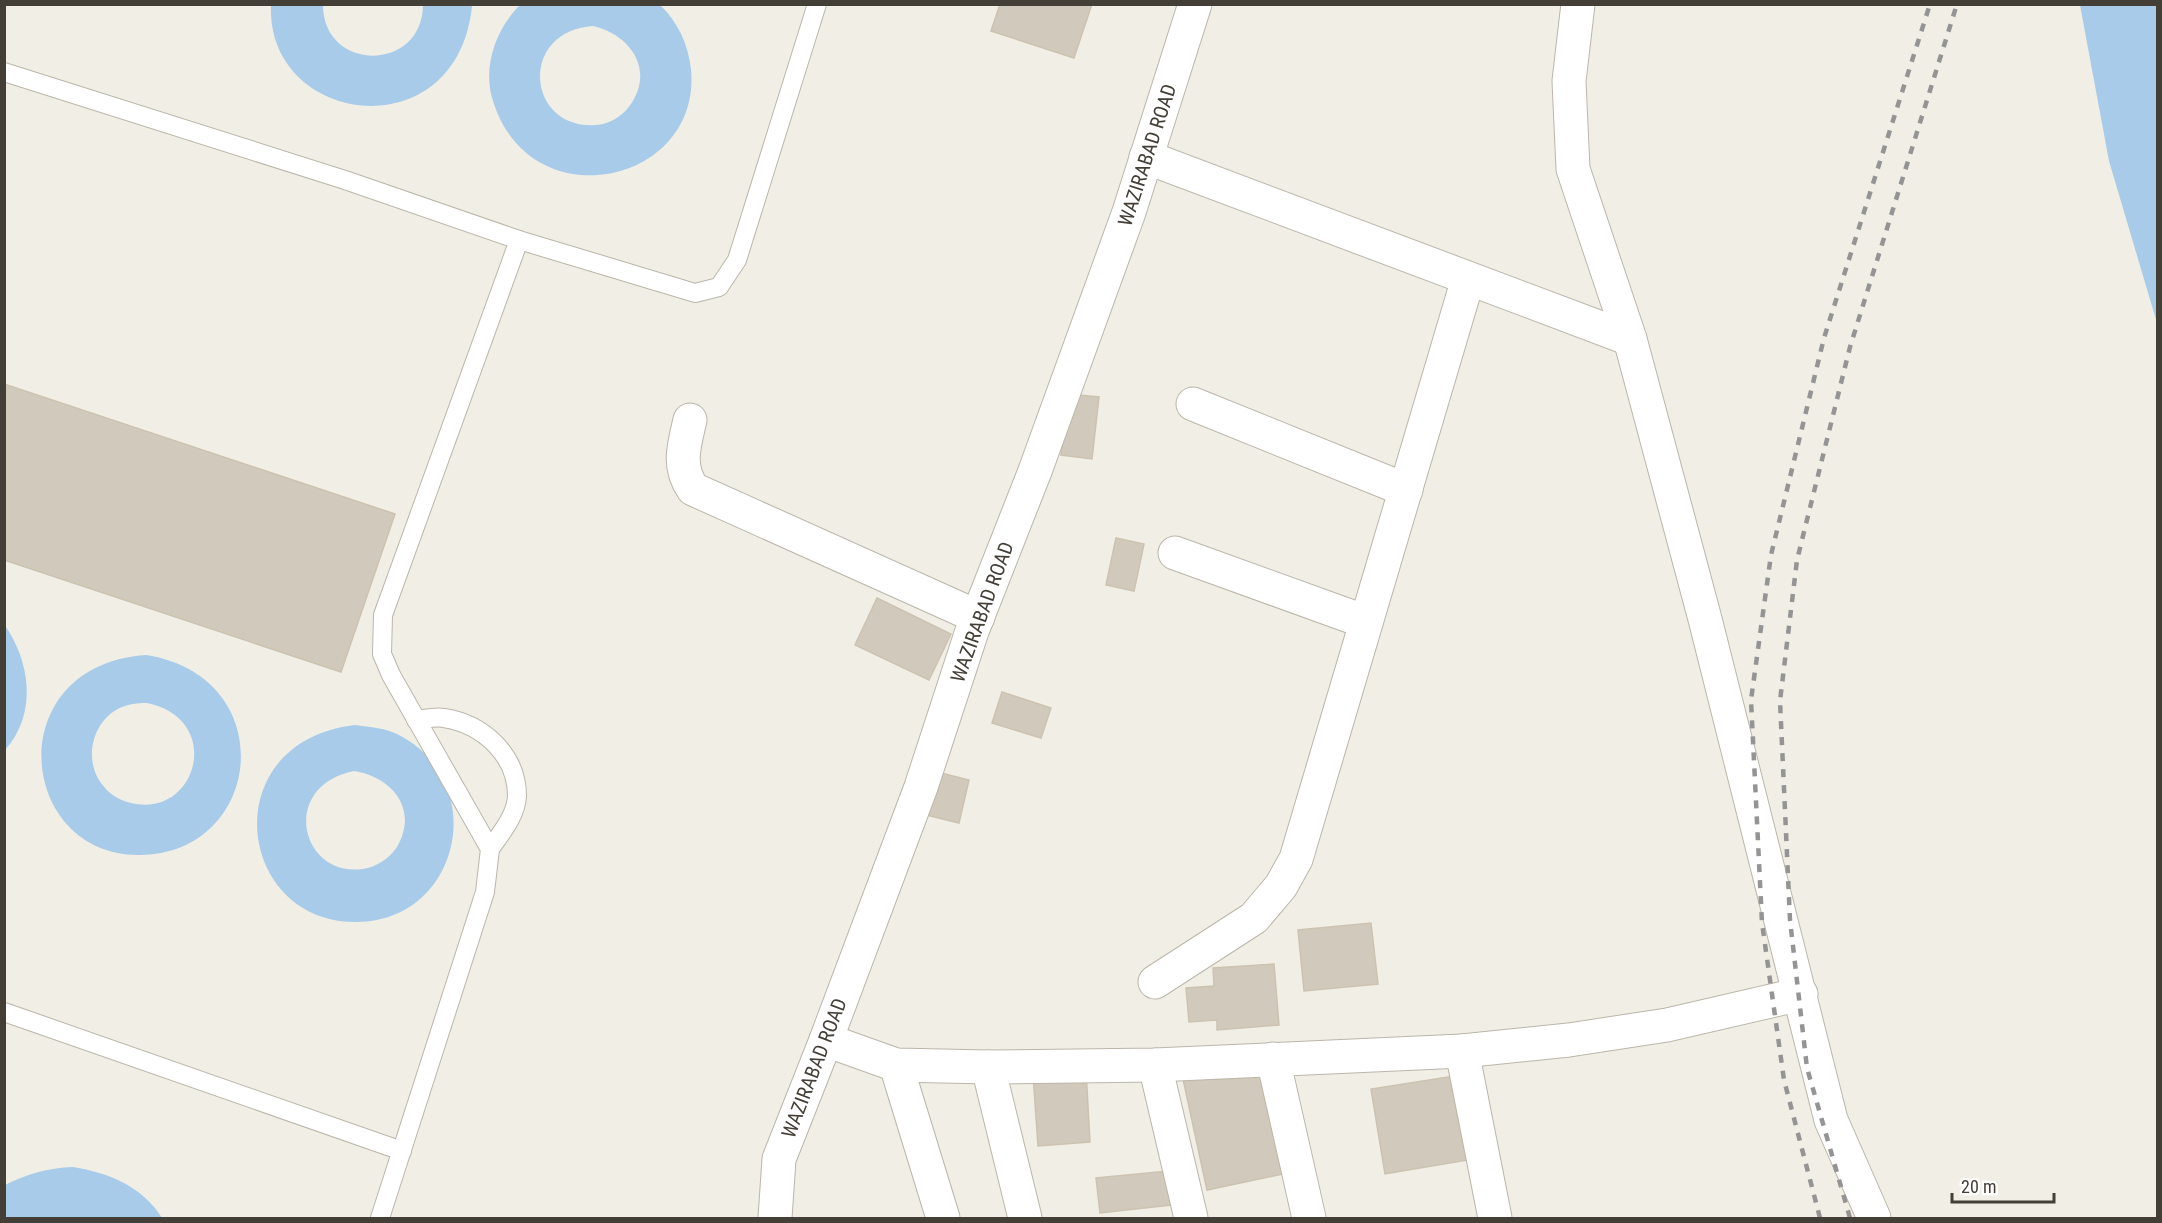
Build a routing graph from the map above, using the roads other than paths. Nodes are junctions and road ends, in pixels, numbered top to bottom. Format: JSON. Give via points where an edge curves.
{"nodes":[{"id":1,"x":817,"y":4,"type":"edge"},
{"id":2,"x":1195,"y":4,"type":"edge"},
{"id":3,"x":1578,"y":4,"type":"edge"},
{"id":4,"x":4,"y":72,"type":"edge"},
{"id":5,"x":1146,"y":157,"type":"junction"},
{"id":6,"x":519,"y":240,"type":"junction"},
{"id":7,"x":1468,"y":279,"type":"junction"},
{"id":8,"x":1630,"y":339,"type":"junction"},
{"id":9,"x":1193,"y":404,"type":"dead end"},
{"id":10,"x":690,"y":420,"type":"dead end"},
{"id":11,"x":1406,"y":490,"type":"junction"},
{"id":12,"x":1175,"y":553,"type":"dead end"},
{"id":13,"x":978,"y":617,"type":"junction"},
{"id":14,"x":1366,"y":622,"type":"junction"},
{"id":15,"x":416,"y":720,"type":"junction"},
{"id":16,"x":490,"y":849,"type":"junction"},
{"id":17,"x":1155,"y":982,"type":"dead end"},
{"id":18,"x":1787,"y":998,"type":"junction"},
{"id":19,"x":4,"y":1012,"type":"edge"},
{"id":20,"x":826,"y":1040,"type":"junction"},
{"id":21,"x":1471,"y":1050,"type":"junction"},
{"id":22,"x":1273,"y":1059,"type":"junction"},
{"id":23,"x":896,"y":1065,"type":"junction"},
{"id":24,"x":1155,"y":1065,"type":"junction"},
{"id":25,"x":988,"y":1067,"type":"junction"},
{"id":26,"x":402,"y":1151,"type":"junction"},
{"id":27,"x":380,"y":1218,"type":"edge"},
{"id":28,"x":775,"y":1218,"type":"edge"},
{"id":29,"x":943,"y":1218,"type":"edge"},
{"id":30,"x":1025,"y":1218,"type":"edge"},
{"id":31,"x":1191,"y":1218,"type":"edge"},
{"id":32,"x":1309,"y":1218,"type":"edge"},
{"id":33,"x":1495,"y":1218,"type":"edge"},
{"id":34,"x":1874,"y":1218,"type":"edge"}],
"edges":[{"from":1,"to":6,"type":"lane","via":[[737,260],[719,287],[695,293]]},
{"from":2,"to":5,"type":"street","name":"WAZIRABAD ROAD"},
{"from":3,"to":8,"type":"street","via":[[1569,81],[1573,169]]},
{"from":4,"to":6,"type":"lane","via":[[345,180]]},
{"from":5,"to":7,"type":"street"},
{"from":5,"to":13,"type":"street","name":"WAZIRABAD ROAD","via":[[1043,448]]},
{"from":6,"to":15,"type":"lane","via":[[383,615],[382,654]]},
{"from":7,"to":8,"type":"street"},
{"from":7,"to":11,"type":"street"},
{"from":8,"to":18,"type":"street","via":[[1705,619]]},
{"from":9,"to":11,"type":"street"},
{"from":10,"to":13,"type":"street","via":[[681,458],[684,476],[693,489]]},
{"from":11,"to":14,"type":"street"},
{"from":12,"to":14,"type":"street"},
{"from":13,"to":20,"type":"street","name":"WAZIRABAD ROAD","via":[[921,787]]},
{"from":14,"to":17,"type":"street","via":[[1296,859],[1281,886],[1254,918]]},
{"from":15,"to":16,"type":"lane"},
{"from":15,"to":16,"type":"lane","via":[[442,717],[470,725],[487,734],[511,765],[517,797],[509,824]]},
{"from":16,"to":26,"type":"lane","via":[[485,892]]},
{"from":18,"to":21,"type":"street","via":[[1666,1025]]},
{"from":18,"to":34,"type":"street","via":[[1831,1120]]},
{"from":19,"to":26,"type":"lane"},
{"from":20,"to":23,"type":"street"},
{"from":20,"to":28,"type":"street","name":"WAZIRABAD ROAD","via":[[779,1159]]},
{"from":21,"to":22,"type":"street"},
{"from":21,"to":33,"type":"street"},
{"from":22,"to":24,"type":"street"},
{"from":22,"to":32,"type":"street"},
{"from":23,"to":25,"type":"street"},
{"from":23,"to":29,"type":"street"},
{"from":24,"to":25,"type":"street"},
{"from":24,"to":31,"type":"street"},
{"from":25,"to":30,"type":"street"},
{"from":26,"to":27,"type":"lane"}]}
